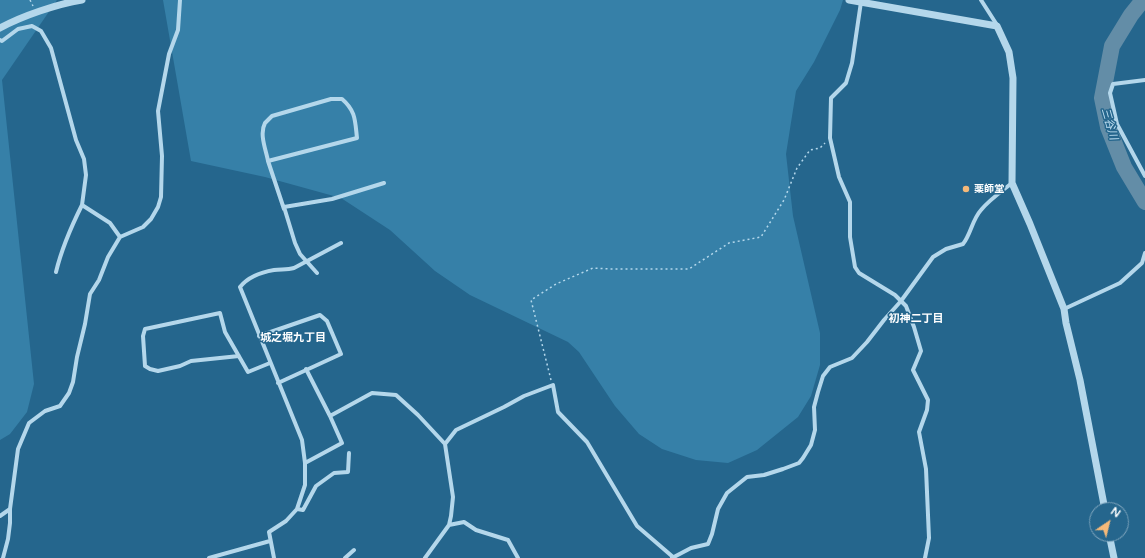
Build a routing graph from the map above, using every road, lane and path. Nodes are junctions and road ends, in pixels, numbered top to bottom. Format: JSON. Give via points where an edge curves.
{"nodes":[{"id":1,"x":82,"y":0,"type":"edge"},
{"id":2,"x":180,"y":0,"type":"edge"},
{"id":3,"x":849,"y":0,"type":"edge"},
{"id":4,"x":981,"y":0,"type":"edge"},
{"id":5,"x":861,"y":2,"type":"junction"},
{"id":6,"x":997,"y":26,"type":"junction"},
{"id":7,"x":0,"y":28,"type":"edge"},
{"id":8,"x":0,"y":40,"type":"edge"},
{"id":9,"x":1145,"y":80,"type":"edge"},
{"id":10,"x":830,"y":138,"type":"junction"},
{"id":11,"x":268,"y":161,"type":"junction"},
{"id":12,"x":1145,"y":176,"type":"edge"},
{"id":13,"x":1012,"y":183,"type":"junction"},
{"id":14,"x":384,"y":184,"type":"dead end"},
{"id":15,"x":82,"y":205,"type":"junction"},
{"id":16,"x":284,"y":207,"type":"junction"},
{"id":17,"x":120,"y":237,"type":"junction"},
{"id":18,"x":340,"y":243,"type":"dead end"},
{"id":19,"x":1145,"y":253,"type":"edge"},
{"id":20,"x":306,"y":260,"type":"junction"},
{"id":21,"x":56,"y":272,"type":"dead end"},
{"id":22,"x":317,"y":273,"type":"dead end"},
{"id":23,"x":901,"y":301,"type":"junction"},
{"id":24,"x":1064,"y":310,"type":"junction"},
{"id":25,"x":260,"y":336,"type":"junction"},
{"id":26,"x":239,"y":356,"type":"junction"},
{"id":27,"x":270,"y":363,"type":"junction"},
{"id":28,"x":306,"y":369,"type":"junction"},
{"id":29,"x":278,"y":383,"type":"junction"},
{"id":30,"x":552,"y":385,"type":"junction"},
{"id":31,"x":330,"y":416,"type":"junction"},
{"id":32,"x":445,"y":444,"type":"junction"},
{"id":33,"x":349,"y":453,"type":"dead end"},
{"id":34,"x":305,"y":463,"type":"junction"},
{"id":35,"x":1103,"y":502,"type":"edge"},
{"id":36,"x":10,"y":509,"type":"junction"},
{"id":37,"x":297,"y":509,"type":"junction"},
{"id":38,"x":0,"y":516,"type":"edge"},
{"id":39,"x":449,"y":525,"type":"junction"},
{"id":40,"x":270,"y":541,"type":"junction"},
{"id":41,"x":1111,"y":542,"type":"edge"},
{"id":42,"x":354,"y":550,"type":"dead end"},
{"id":43,"x":673,"y":557,"type":"edge"},
{"id":44,"x":3,"y":558,"type":"edge"},
{"id":45,"x":209,"y":558,"type":"edge"},
{"id":46,"x":274,"y":558,"type":"edge"},
{"id":47,"x":345,"y":558,"type":"edge"},
{"id":48,"x":425,"y":558,"type":"edge"},
{"id":49,"x":518,"y":558,"type":"edge"},
{"id":50,"x":925,"y":558,"type":"edge"},
{"id":51,"x":1114,"y":558,"type":"edge"}],
"edges":[{"from":1,"to":7,"type":"street","via":[[37,13]]},
{"from":2,"to":17,"type":"street","via":[[178,30],[169,54],[158,110],[162,156],[161,197],[151,219],[143,227]]},
{"from":3,"to":5,"type":"street"},
{"from":4,"to":6,"type":"street"},
{"from":5,"to":6,"type":"street"},
{"from":5,"to":10,"type":"street","via":[[852,63],[846,83],[831,98]]},
{"from":6,"to":13,"type":"street","via":[[1009,52],[1014,78]]},
{"from":8,"to":15,"type":"street","via":[[18,29],[32,26],[41,31],[51,48],[76,140],[84,158],[86,175]]},
{"from":9,"to":12,"type":"street","via":[[1113,84],[1110,93],[1117,124]]},
{"from":10,"to":23,"type":"street","via":[[839,177],[850,202],[850,237],[855,266],[860,274]]},
{"from":10,"to":30,"type":"path","via":[[820,148],[810,150],[797,168],[784,200],[762,237],[729,243],[689,269],[593,268],[556,284],[531,300]]},
{"from":11,"to":11,"type":"street","via":[[263,137],[266,123],[272,116],[331,100],[342,99],[350,106],[357,138]]},
{"from":11,"to":16,"type":"street","via":[[286,213]]},
{"from":13,"to":23,"type":"street","via":[[981,210],[963,244],[946,249],[933,257]]},
{"from":13,"to":24,"type":"street"},
{"from":14,"to":16,"type":"street"},
{"from":15,"to":17,"type":"street","via":[[110,224]]},
{"from":15,"to":21,"type":"street","via":[[60,252]]},
{"from":16,"to":20,"type":"street","via":[[295,243]]},
{"from":17,"to":36,"type":"street","via":[[90,294],[69,393],[60,406],[45,411],[29,423],[18,449]]},
{"from":18,"to":20,"type":"street"},
{"from":19,"to":24,"type":"street","via":[[1142,263],[1120,283]]},
{"from":20,"to":22,"type":"street"},
{"from":20,"to":25,"type":"street","via":[[287,270],[262,273],[245,281],[240,287]]},
{"from":23,"to":43,"type":"street","via":[[852,358],[830,367],[823,376],[814,407],[815,430],[811,446],[803,458],[783,469],[747,478],[727,493],[718,509],[708,544],[691,548]]},
{"from":23,"to":50,"type":"street","via":[[906,306],[921,351],[914,370],[928,400],[919,432],[927,484],[929,538]]},
{"from":24,"to":35,"type":"street"},
{"from":25,"to":27,"type":"street"},
{"from":25,"to":28,"type":"street","via":[[320,315],[327,321],[341,354]]},
{"from":26,"to":26,"type":"street","via":[[191,361],[158,371],[145,366],[143,336],[145,329],[220,313],[225,332]]},
{"from":26,"to":27,"type":"street","via":[[248,372]]},
{"from":27,"to":29,"type":"street"},
{"from":28,"to":29,"type":"street"},
{"from":28,"to":31,"type":"street"},
{"from":29,"to":34,"type":"street","via":[[302,440]]},
{"from":30,"to":32,"type":"street","via":[[456,430]]},
{"from":30,"to":43,"type":"street","via":[[558,412],[587,442],[637,526]]},
{"from":31,"to":32,"type":"street","via":[[372,393],[396,395]]},
{"from":31,"to":34,"type":"street","via":[[342,443]]},
{"from":32,"to":39,"type":"street","via":[[453,497]]},
{"from":33,"to":37,"type":"street","via":[[348,472],[334,473],[316,486],[303,510]]},
{"from":34,"to":37,"type":"street","via":[[305,485]]},
{"from":36,"to":38,"type":"street"},
{"from":36,"to":44,"type":"street","via":[[10,528]]},
{"from":37,"to":40,"type":"street","via":[[286,521],[269,532]]},
{"from":39,"to":48,"type":"street"},
{"from":39,"to":49,"type":"street","via":[[464,522],[476,530],[508,540]]},
{"from":40,"to":45,"type":"street"},
{"from":40,"to":46,"type":"street"},
{"from":41,"to":51,"type":"street"},
{"from":42,"to":47,"type":"street"}]}
